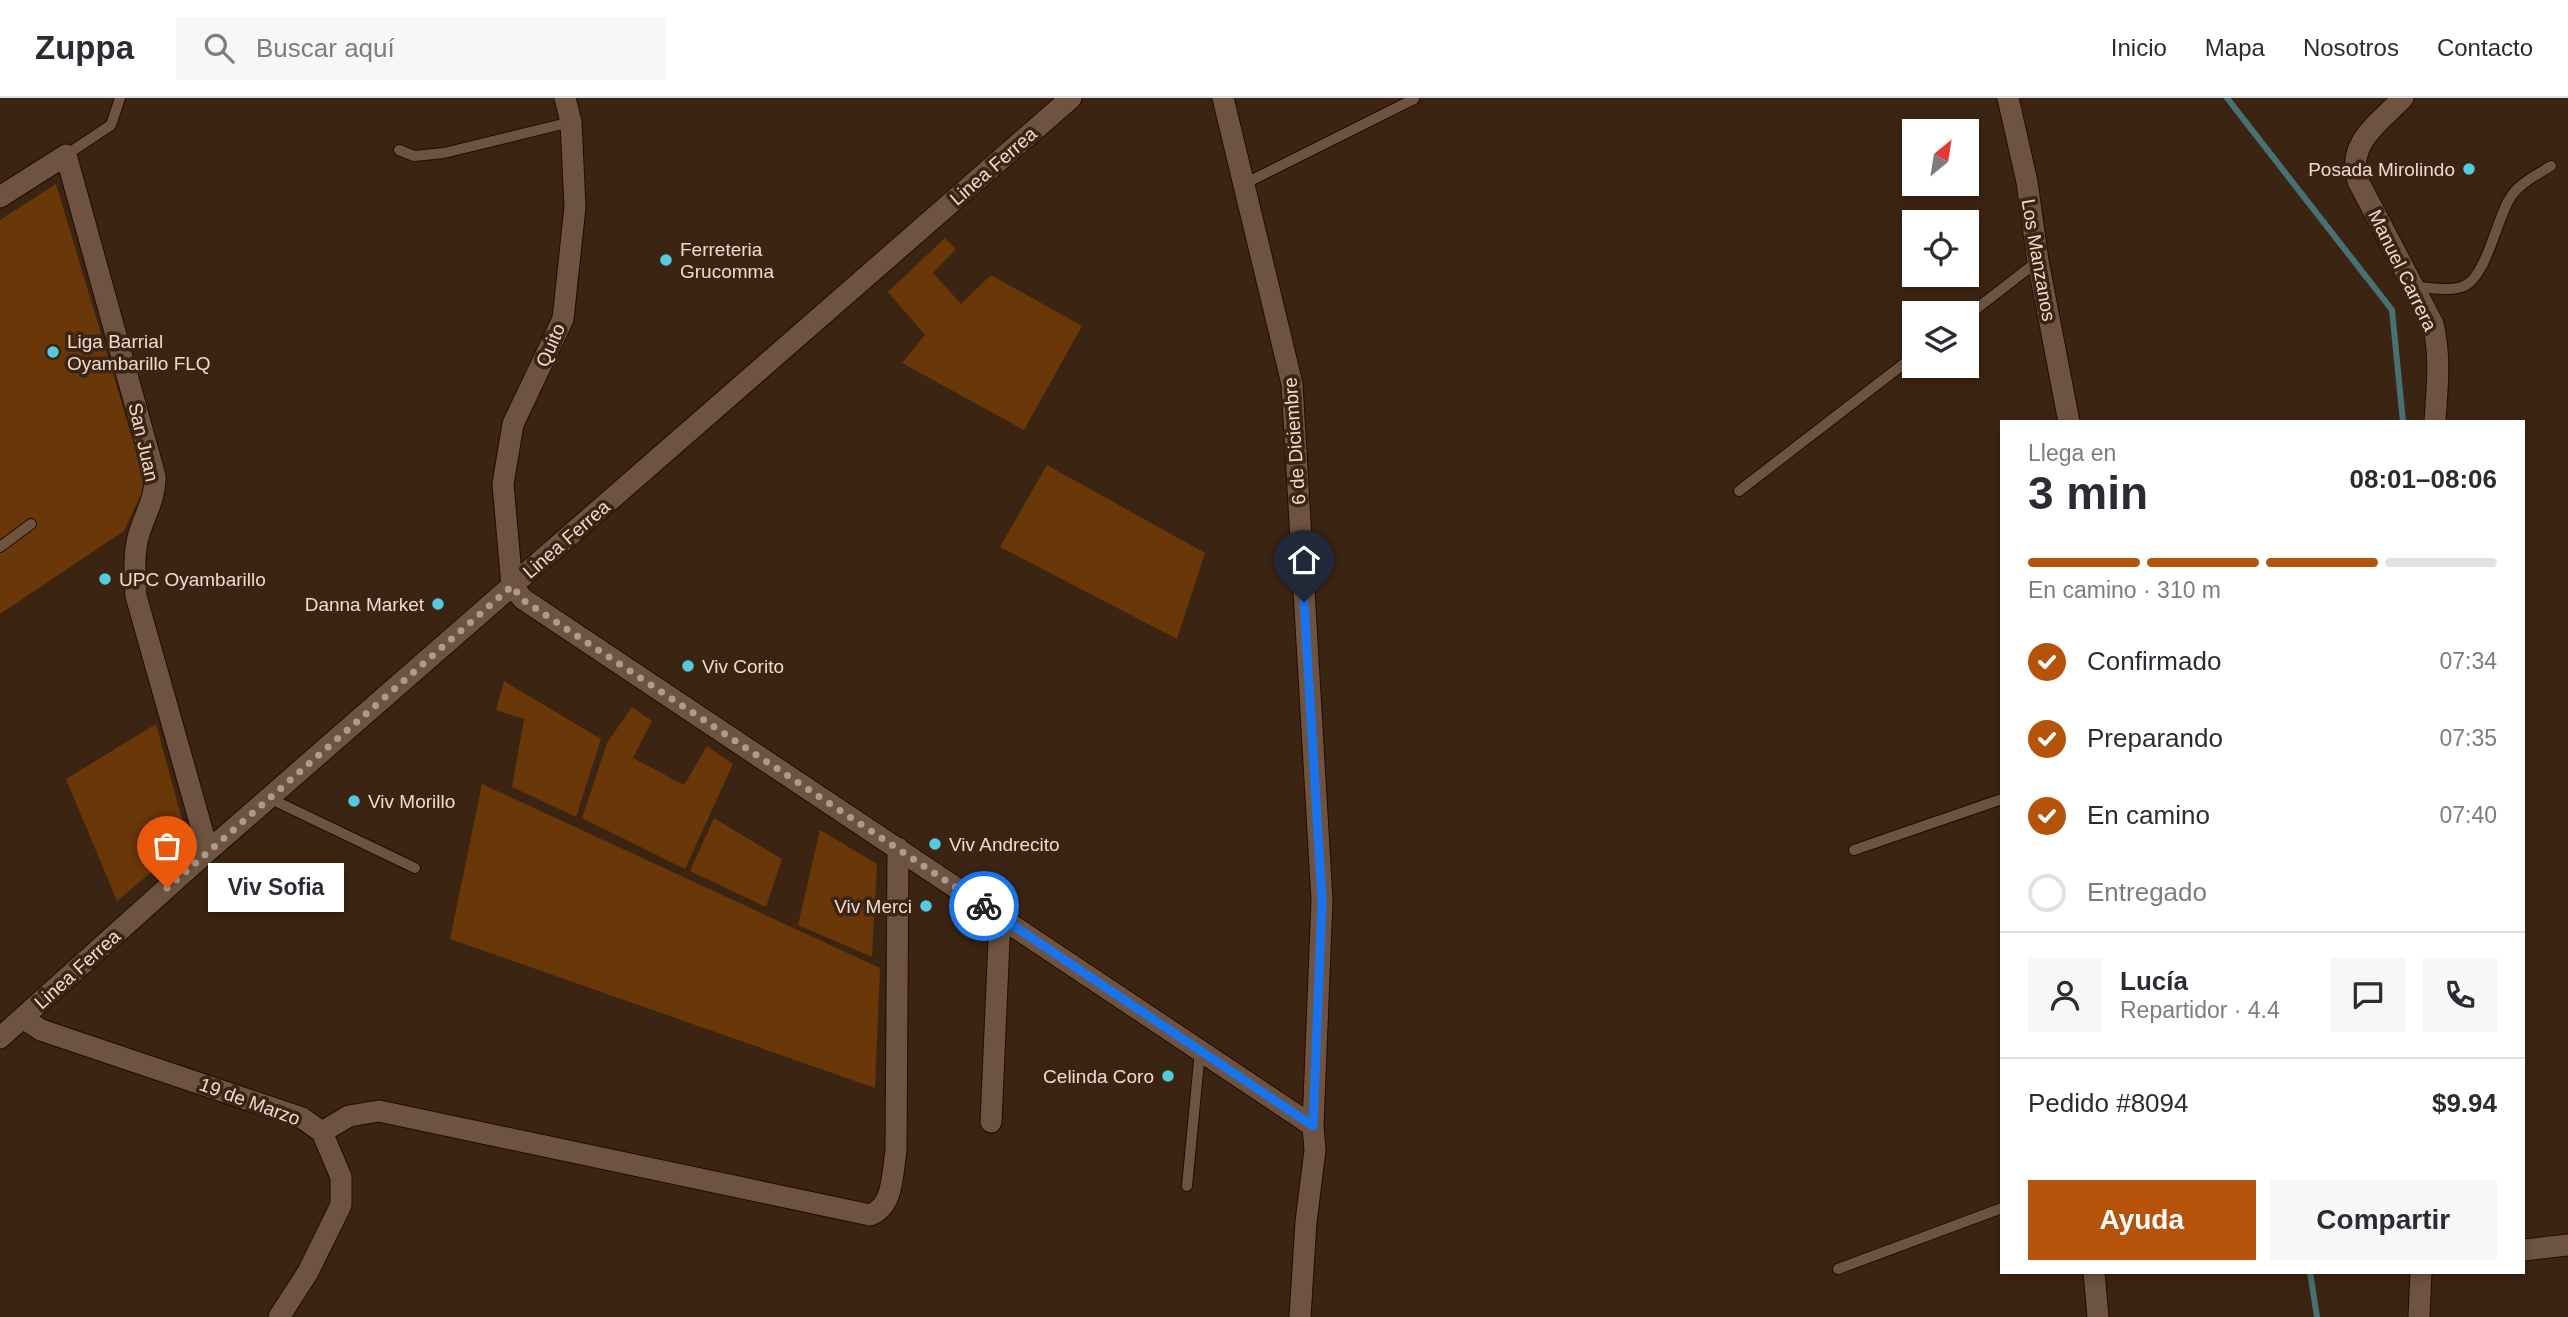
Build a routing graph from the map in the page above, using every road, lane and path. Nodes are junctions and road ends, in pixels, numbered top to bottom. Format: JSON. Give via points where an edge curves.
{"nodes":[{"id":1,"x":120,"y":98,"type":"edge"},
{"id":2,"x":565,"y":98,"type":"edge"},
{"id":3,"x":1071,"y":98,"type":"edge"},
{"id":4,"x":1223,"y":98,"type":"edge"},
{"id":5,"x":2008,"y":98,"type":"edge"},
{"id":6,"x":2403,"y":98,"type":"edge"},
{"id":7,"x":1414,"y":99,"type":"edge"},
{"id":8,"x":571,"y":122,"type":"junction"},
{"id":9,"x":399,"y":150,"type":"dead end"},
{"id":10,"x":66,"y":155,"type":"junction"},
{"id":11,"x":2551,"y":166,"type":"dead end"},
{"id":12,"x":1244,"y":184,"type":"junction"},
{"id":13,"x":0,"y":197,"type":"edge"},
{"id":14,"x":2038,"y":261,"type":"junction"},
{"id":15,"x":2415,"y":287,"type":"junction"},
{"id":16,"x":1979,"y":307,"type":"edge"},
{"id":17,"x":1902,"y":365,"type":"edge"},
{"id":18,"x":2069,"y":420,"type":"edge"},
{"id":19,"x":2435,"y":420,"type":"edge"},
{"id":20,"x":1739,"y":491,"type":"dead end"},
{"id":21,"x":31,"y":523,"type":"dead end"},
{"id":22,"x":0,"y":547,"type":"edge"},
{"id":23,"x":512,"y":586,"type":"junction"},
{"id":24,"x":269,"y":798,"type":"junction"},
{"id":25,"x":2000,"y":800,"type":"edge"},
{"id":26,"x":898,"y":848,"type":"junction"},
{"id":27,"x":1854,"y":850,"type":"dead end"},
{"id":28,"x":208,"y":851,"type":"junction"},
{"id":29,"x":415,"y":868,"type":"dead end"},
{"id":30,"x":1000,"y":917,"type":"junction"},
{"id":31,"x":23,"y":1018,"type":"junction"},
{"id":32,"x":0,"y":1038,"type":"edge"},
{"id":33,"x":1200,"y":1051,"type":"junction"},
{"id":34,"x":991,"y":1122,"type":"dead end"},
{"id":35,"x":1313,"y":1126,"type":"junction"},
{"id":36,"x":322,"y":1132,"type":"junction"},
{"id":37,"x":1187,"y":1186,"type":"dead end"},
{"id":38,"x":2000,"y":1209,"type":"edge"},
{"id":39,"x":2568,"y":1245,"type":"edge"},
{"id":40,"x":2525,"y":1250,"type":"edge"},
{"id":41,"x":1838,"y":1269,"type":"dead end"},
{"id":42,"x":2094,"y":1274,"type":"edge"},
{"id":43,"x":2421,"y":1274,"type":"edge"},
{"id":44,"x":279,"y":1317,"type":"edge"},
{"id":45,"x":1300,"y":1317,"type":"edge"},
{"id":46,"x":2098,"y":1317,"type":"edge"},
{"id":47,"x":2420,"y":1317,"type":"edge"}],
"edges":[{"from":1,"to":10,"type":"lane","via":[[106,131]]},
{"from":2,"to":8,"type":"street","name":"Quito"},
{"from":3,"to":23,"type":"street","name":"Linea Ferrea"},
{"from":4,"to":12,"type":"street","name":"6 de Diciembre"},
{"from":5,"to":14,"type":"street","name":"Los Manzanos"},
{"from":6,"to":15,"type":"street","name":"Manuel Carrera","via":[[2360,144],[2355,169]]},
{"from":7,"to":12,"type":"lane"},
{"from":8,"to":9,"type":"lane","via":[[444,153],[414,156]]},
{"from":8,"to":23,"type":"street","name":"Quito","via":[[575,207],[563,319],[513,424],[503,484]]},
{"from":10,"to":13,"type":"street"},
{"from":10,"to":28,"type":"street","name":"San Juan","via":[[155,475],[156,491],[138,538],[136,596]]},
{"from":11,"to":15,"type":"lane","via":[[2509,198],[2469,283]]},
{"from":12,"to":35,"type":"street","name":"6 de Diciembre","via":[[1292,384],[1322,900]]},
{"from":14,"to":16,"type":"lane"},
{"from":14,"to":18,"type":"street","name":"Los Manzanos"},
{"from":15,"to":19,"type":"street","name":"Manuel Carrera","via":[[2438,345]]},
{"from":17,"to":20,"type":"lane"},
{"from":21,"to":22,"type":"lane"},
{"from":23,"to":24,"type":"street","name":"Linea Ferrea"},
{"from":23,"to":26,"type":"street","via":[[523,600]]},
{"from":24,"to":28,"type":"street","name":"Linea Ferrea"},
{"from":24,"to":29,"type":"lane"},
{"from":25,"to":27,"type":"lane"},
{"from":26,"to":30,"type":"street"},
{"from":26,"to":36,"type":"street","via":[[896,1151],[888,1200],[879,1211],[870,1214],[379,1111],[349,1116]]},
{"from":28,"to":31,"type":"street","name":"Linea Ferrea"},
{"from":30,"to":33,"type":"street"},
{"from":30,"to":34,"type":"street"},
{"from":31,"to":32,"type":"street","name":"Linea Ferrea"},
{"from":31,"to":36,"type":"street","name":"19 de Marzo","via":[[41,1030],[302,1118]]},
{"from":33,"to":35,"type":"street"},
{"from":33,"to":37,"type":"lane"},
{"from":35,"to":45,"type":"street","name":"6 de Diciembre","via":[[1315,1150]]},
{"from":36,"to":44,"type":"street","name":"19 de Marzo","via":[[341,1177],[341,1205],[308,1272]]},
{"from":38,"to":41,"type":"lane"},
{"from":39,"to":40,"type":"street"},
{"from":42,"to":46,"type":"street"},
{"from":43,"to":47,"type":"street"}]}
